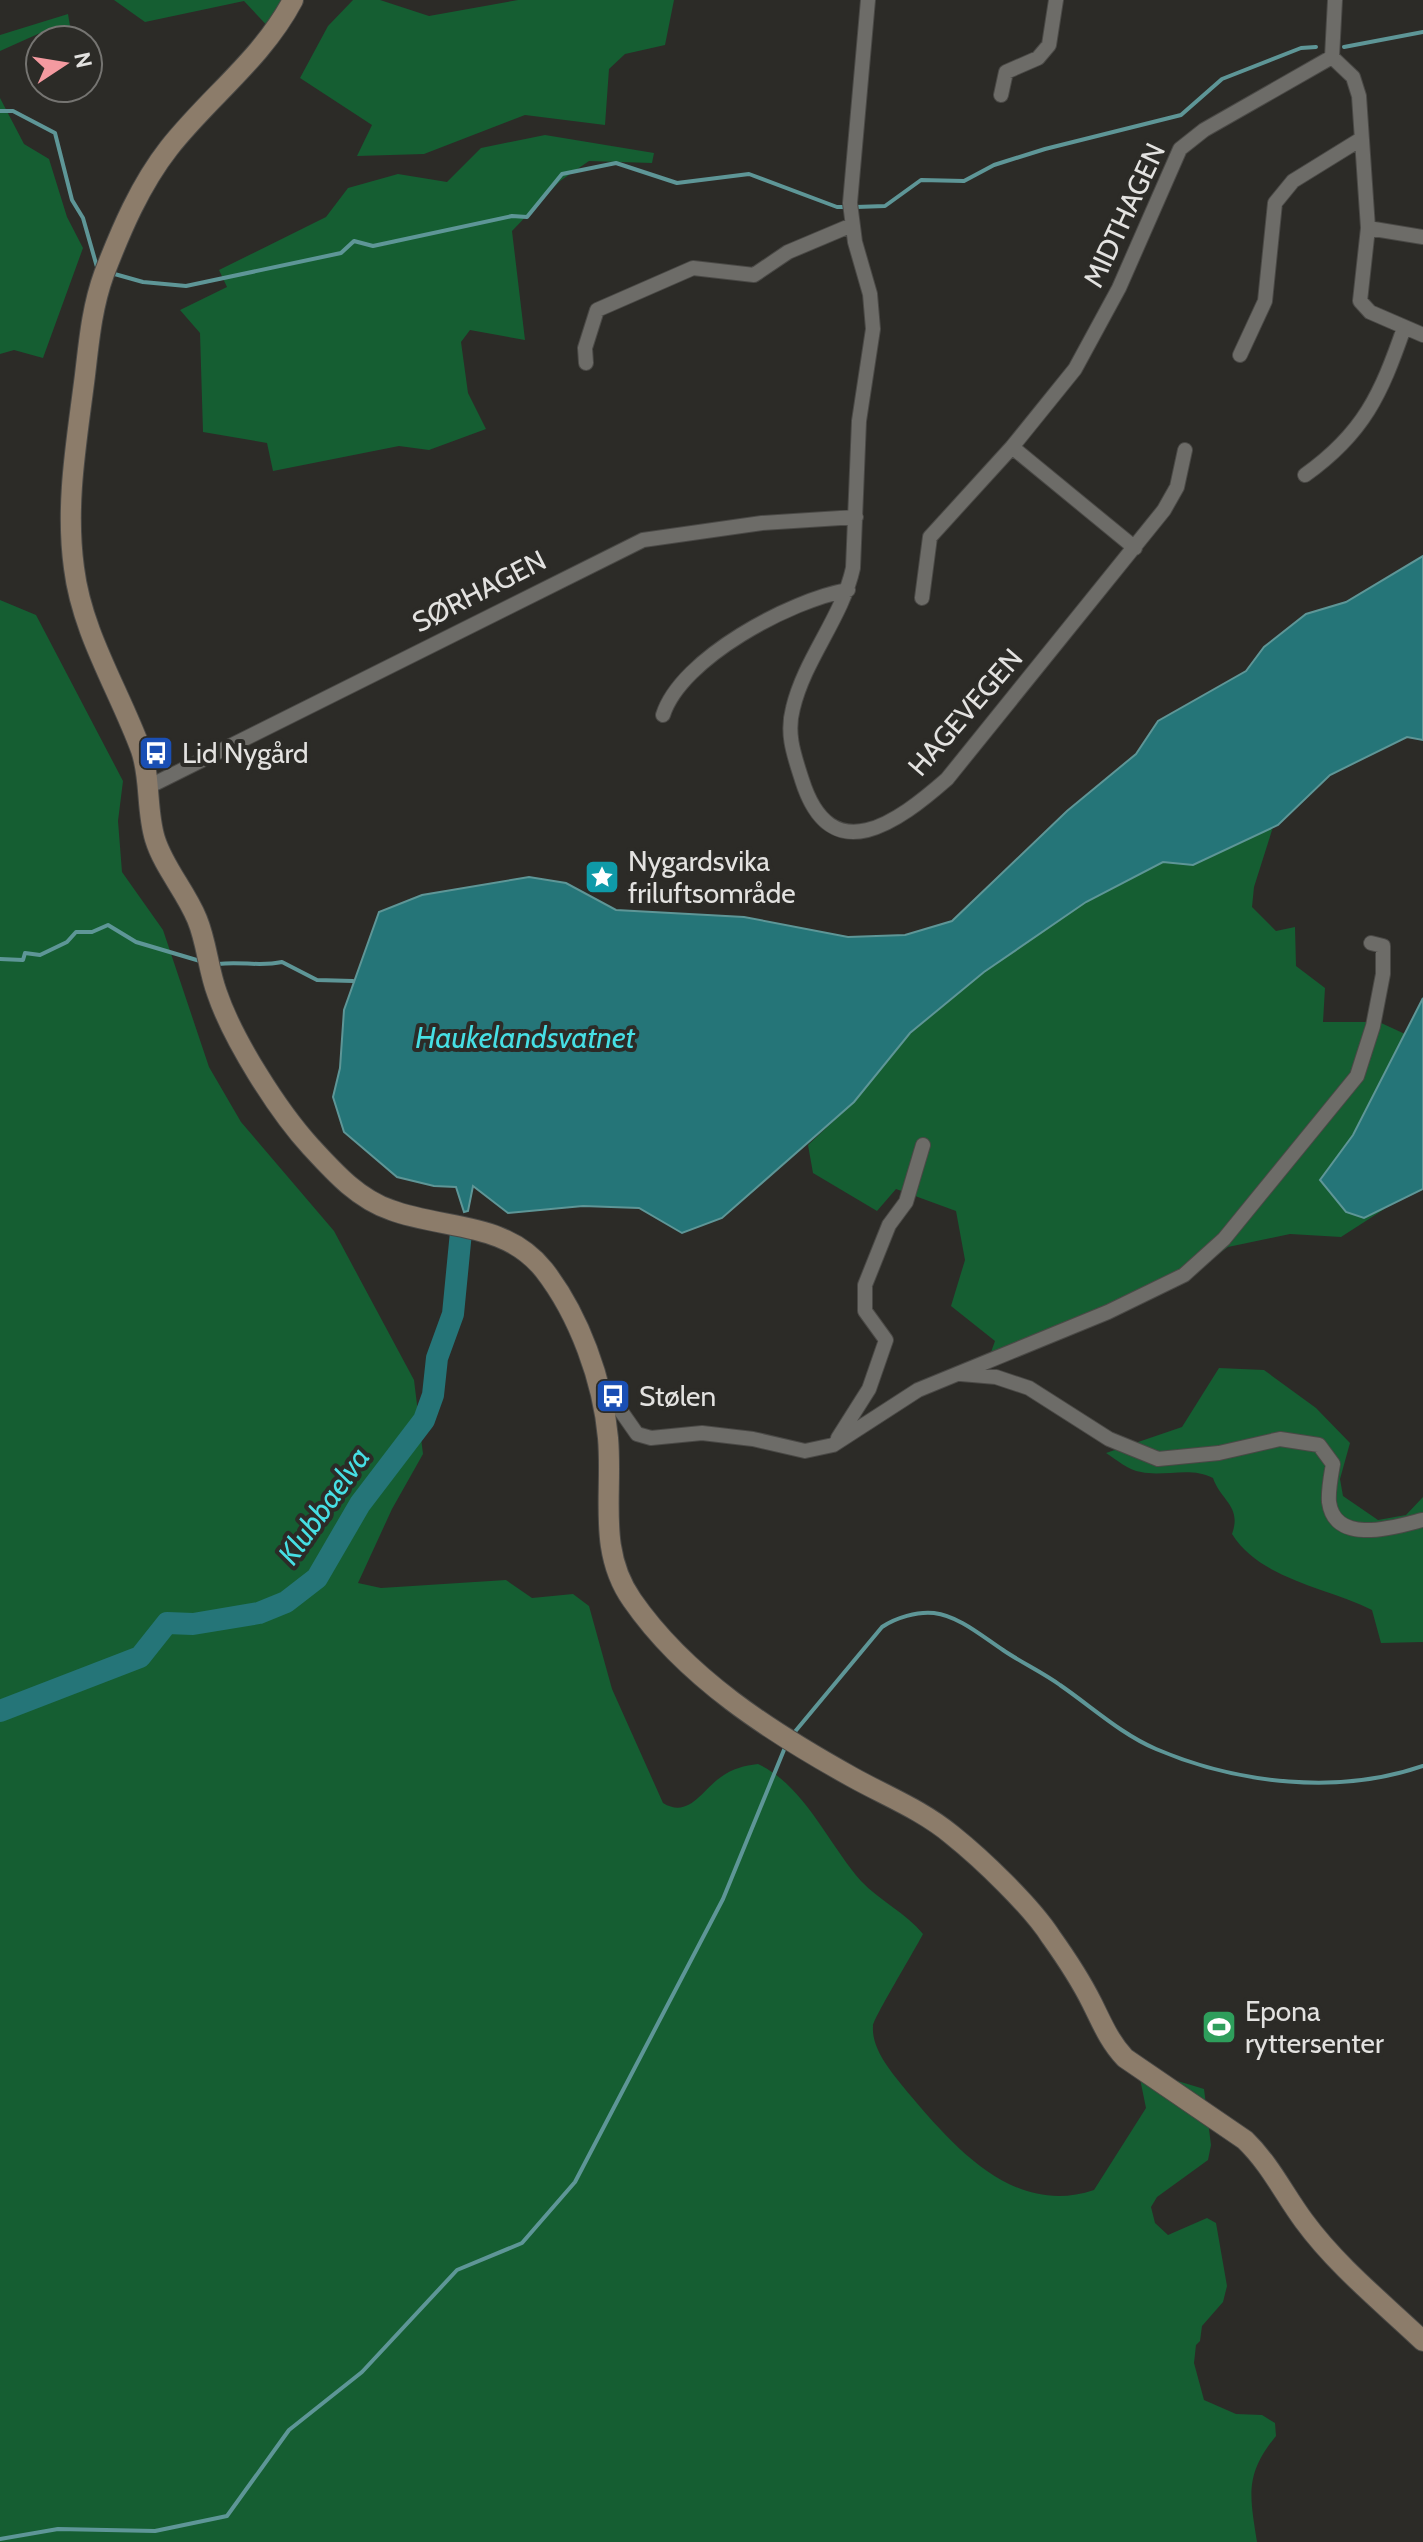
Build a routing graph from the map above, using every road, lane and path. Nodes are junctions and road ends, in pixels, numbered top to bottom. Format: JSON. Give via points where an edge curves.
{"nodes":[{"id":1,"x":293,"y":0,"type":"edge"},
{"id":2,"x":868,"y":0,"type":"edge"},
{"id":3,"x":1056,"y":0,"type":"edge"},
{"id":4,"x":1335,"y":0,"type":"edge"},
{"id":5,"x":1332,"y":57,"type":"junction"},
{"id":6,"x":1001,"y":95,"type":"dead end"},
{"id":7,"x":1361,"y":139,"type":"junction"},
{"id":8,"x":851,"y":214,"type":"junction"},
{"id":9,"x":1368,"y":228,"type":"junction"},
{"id":10,"x":1423,"y":237,"type":"edge"},
{"id":11,"x":1404,"y":328,"type":"junction"},
{"id":12,"x":1423,"y":335,"type":"edge"},
{"id":13,"x":1240,"y":355,"type":"dead end"},
{"id":14,"x":586,"y":363,"type":"dead end"},
{"id":15,"x":1012,"y":447,"type":"junction"},
{"id":16,"x":1185,"y":450,"type":"dead end"},
{"id":17,"x":1305,"y":475,"type":"dead end"},
{"id":18,"x":856,"y":517,"type":"junction"},
{"id":19,"x":1135,"y":548,"type":"junction"},
{"id":20,"x":848,"y":590,"type":"junction"},
{"id":21,"x":922,"y":598,"type":"dead end"},
{"id":22,"x":663,"y":715,"type":"dead end"},
{"id":23,"x":148,"y":787,"type":"junction"},
{"id":24,"x":1371,"y":943,"type":"dead end"},
{"id":25,"x":923,"y":1145,"type":"dead end"},
{"id":26,"x":957,"y":1373,"type":"junction"},
{"id":27,"x":603,"y":1403,"type":"junction"},
{"id":28,"x":833,"y":1445,"type":"junction"},
{"id":29,"x":1422,"y":1520,"type":"edge"},
{"id":30,"x":1423,"y":2341,"type":"edge"}],
"edges":[{"from":1,"to":23,"type":"main road","via":[[258,53],[158,164],[133,208],[95,301],[72,476],[74,569],[92,631],[143,756]]},
{"from":2,"to":8,"type":"street","name":"HAGEVEGEN"},
{"from":3,"to":6,"type":"street","via":[[1049,45],[1038,58],[1006,72]]},
{"from":4,"to":5,"type":"street"},
{"from":5,"to":7,"type":"street","via":[[1357,86]]},
{"from":5,"to":15,"type":"street","name":"MIDTHAGEN","via":[[1180,149],[1092,343]]},
{"from":7,"to":9,"type":"street"},
{"from":7,"to":13,"type":"street","via":[[1293,181],[1275,203],[1265,301]]},
{"from":8,"to":14,"type":"street","via":[[754,275],[693,268],[604,306],[593,316]]},
{"from":8,"to":18,"type":"street","name":"HAGEVEGEN","via":[[873,329],[859,421]]},
{"from":9,"to":10,"type":"street"},
{"from":9,"to":11,"type":"street","via":[[1360,301],[1370,312]]},
{"from":11,"to":12,"type":"street"},
{"from":11,"to":17,"type":"street","via":[[1369,414]]},
{"from":15,"to":19,"type":"street"},
{"from":15,"to":21,"type":"street","name":"MIDTHAGEN","via":[[930,537]]},
{"from":16,"to":19,"type":"street","name":"HAGEVEGEN","via":[[1177,487]]},
{"from":18,"to":20,"type":"street","name":"HAGEVEGEN"},
{"from":18,"to":23,"type":"street","name":"SØRHAGEN","via":[[762,523],[643,540]]},
{"from":19,"to":20,"type":"street","name":"HAGEVEGEN","via":[[947,779],[902,815],[857,833],[835,829],[815,812],[789,729],[803,677]]},
{"from":20,"to":22,"type":"street","via":[[810,600],[745,635],[685,677],[667,700]]},
{"from":23,"to":27,"type":"main road","via":[[153,832],[197,918],[217,994],[272,1096],[338,1175],[375,1203],[490,1231],[526,1252],[565,1303],[589,1354]]},
{"from":24,"to":26,"type":"street","via":[[1383,946],[1383,974],[1357,1076],[1206,1258],[1184,1275],[1108,1312]]},
{"from":25,"to":28,"type":"street","via":[[906,1202],[889,1225],[865,1285],[865,1311],[886,1340],[869,1389]]},
{"from":26,"to":28,"type":"street","via":[[918,1390]]},
{"from":26,"to":29,"type":"street","via":[[996,1377],[1029,1388],[1109,1439],[1158,1459],[1280,1439],[1319,1445],[1333,1464],[1329,1499],[1340,1523],[1381,1530]]},
{"from":27,"to":28,"type":"street","via":[[616,1404],[637,1434],[651,1438],[702,1433],[805,1451]]},
{"from":27,"to":30,"type":"main road","via":[[610,1464],[609,1548],[631,1598],[669,1647],[753,1716],[920,1811],[956,1838],[1047,1929],[1119,2051],[1253,2147],[1304,2223]]}]}
